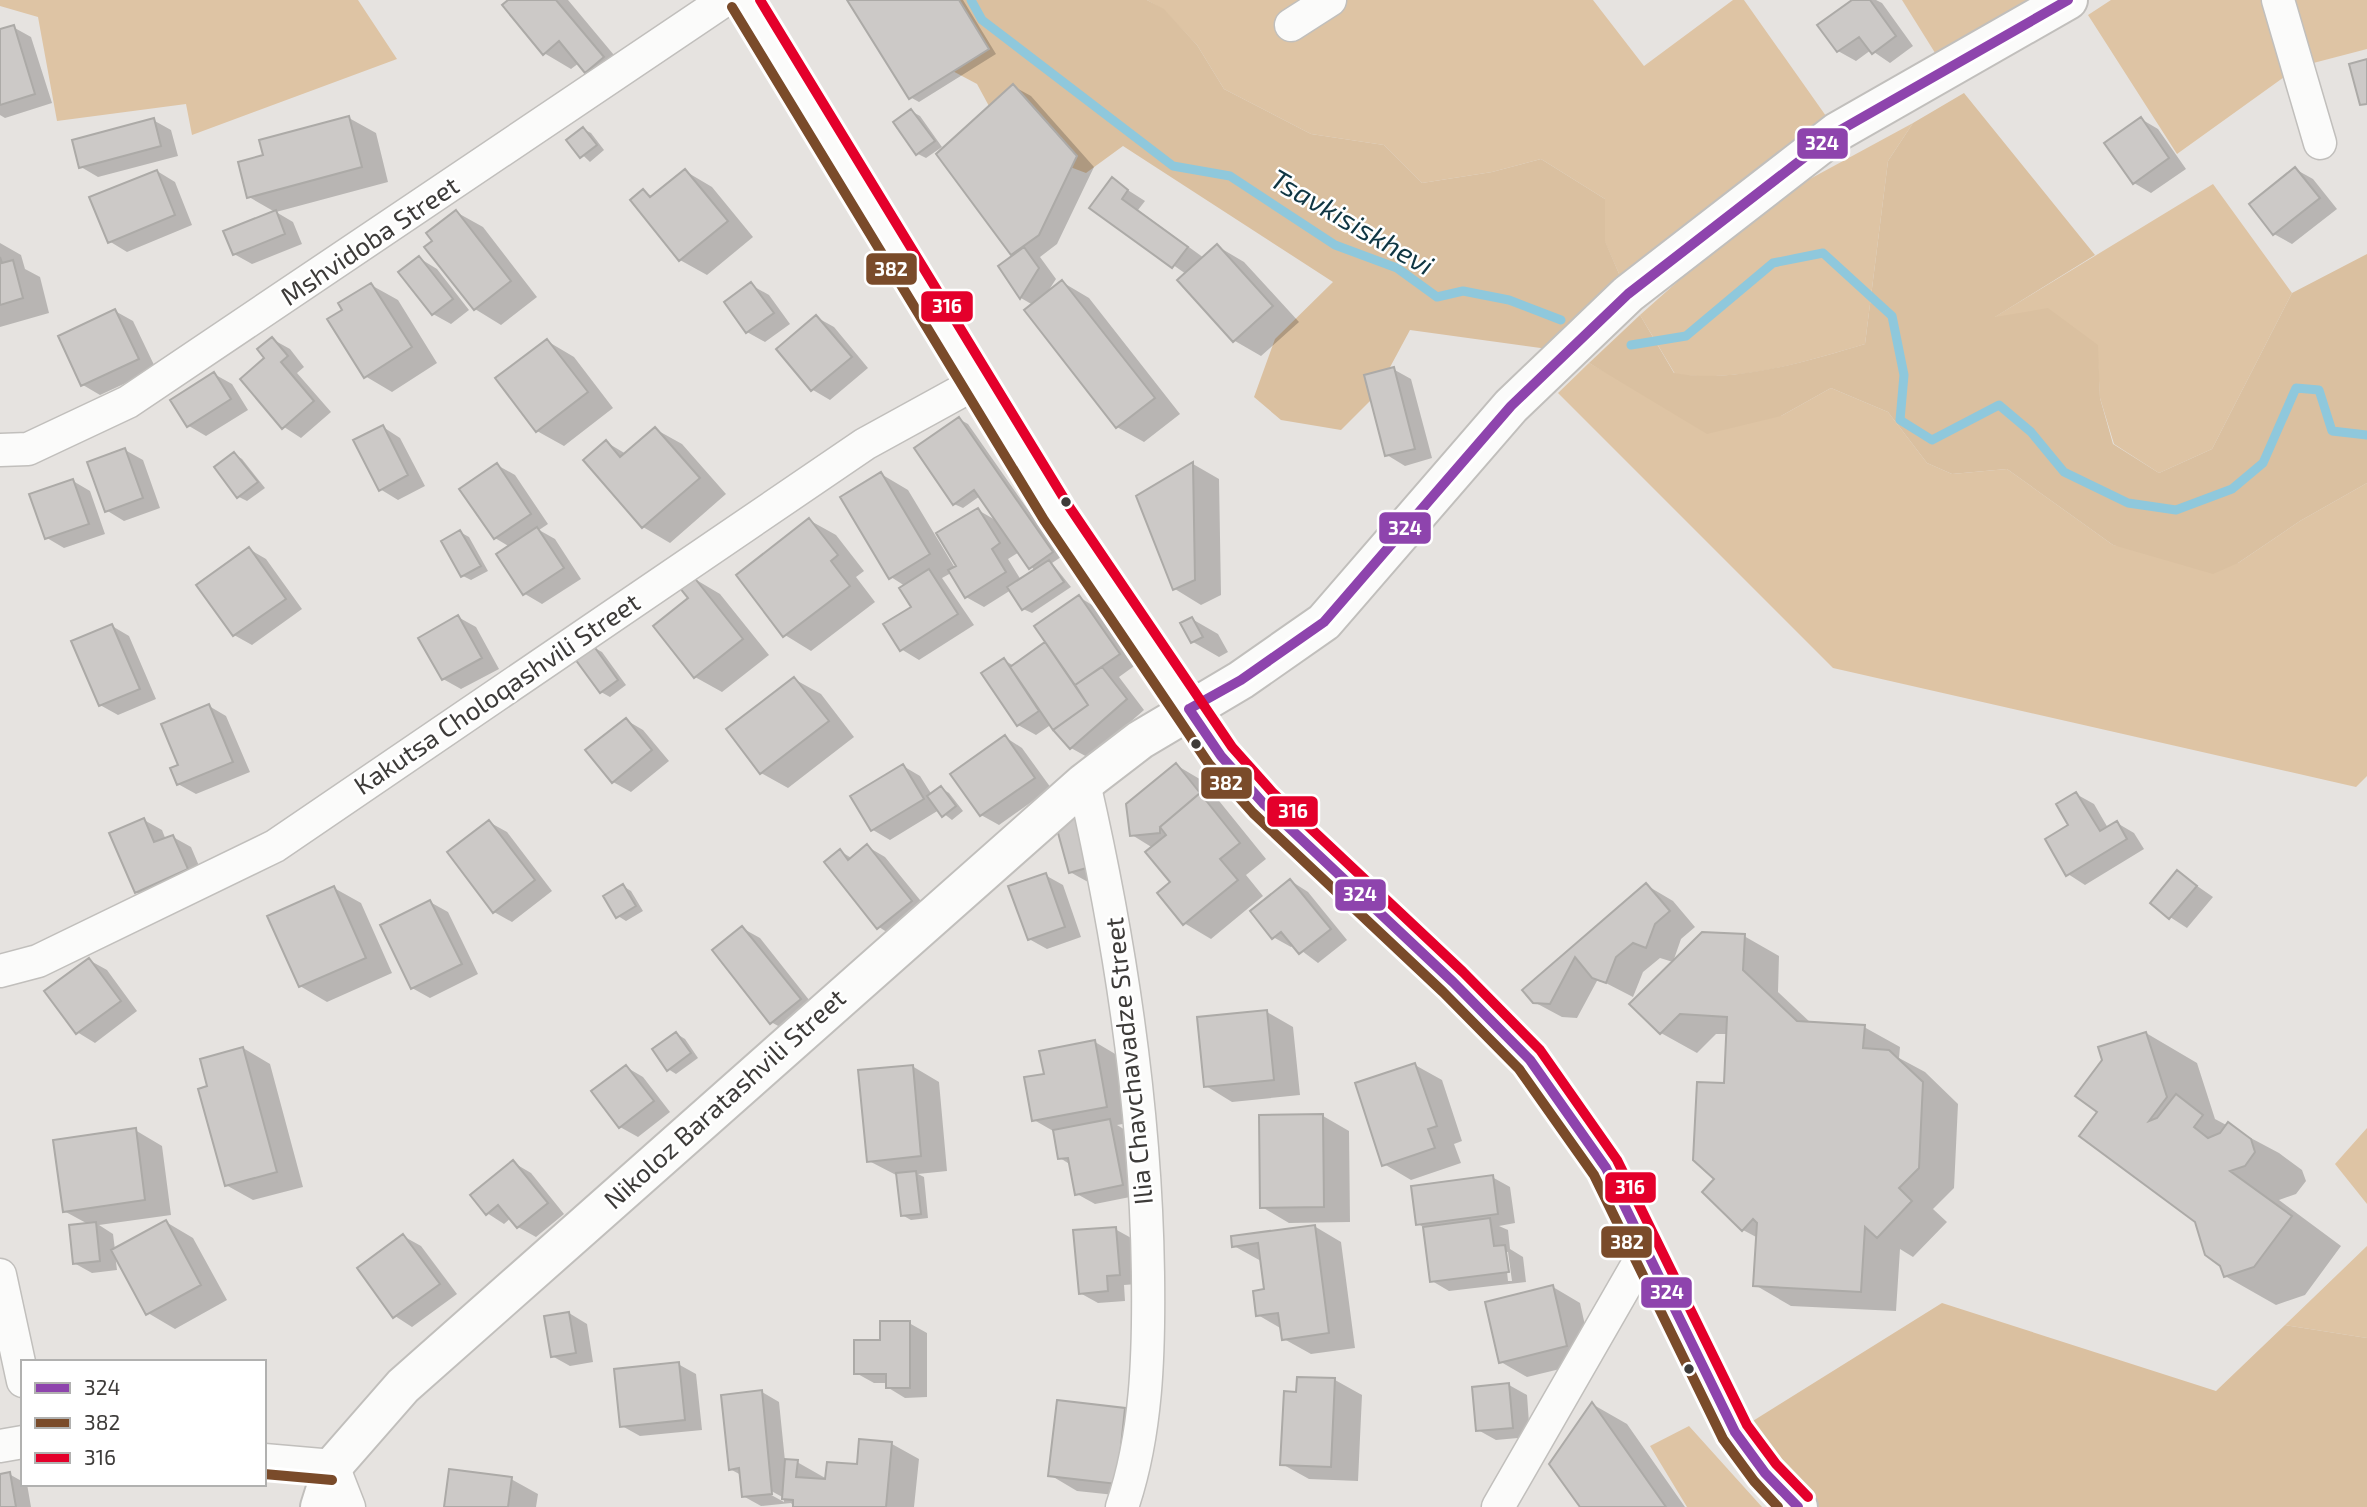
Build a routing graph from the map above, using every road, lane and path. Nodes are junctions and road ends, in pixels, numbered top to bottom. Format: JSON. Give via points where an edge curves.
{"nodes":[{"id":1,"x":725,"y":0,"type":"edge"},
{"id":2,"x":744,"y":0,"type":"edge"},
{"id":3,"x":1330,"y":0,"type":"edge"},
{"id":4,"x":2068,"y":0,"type":"edge"},
{"id":5,"x":2278,"y":0,"type":"edge"},
{"id":6,"x":1291,"y":25,"type":"dead end"},
{"id":7,"x":2320,"y":143,"type":"dead end"},
{"id":8,"x":976,"y":383,"type":"junction"},
{"id":9,"x":0,"y":450,"type":"edge"},
{"id":10,"x":1189,"y":709,"type":"junction"},
{"id":11,"x":1084,"y":783,"type":"junction"},
{"id":12,"x":0,"y":971,"type":"edge"},
{"id":13,"x":1647,"y":1248,"type":"junction"},
{"id":14,"x":0,"y":1275,"type":"edge"},
{"id":15,"x":21,"y":1372,"type":"edge"},
{"id":16,"x":21,"y":1442,"type":"edge"},
{"id":17,"x":0,"y":1447,"type":"edge"},
{"id":18,"x":266,"y":1460,"type":"edge"},
{"id":19,"x":333,"y":1466,"type":"junction"},
{"id":20,"x":320,"y":1507,"type":"edge"},
{"id":21,"x":349,"y":1507,"type":"edge"},
{"id":22,"x":1122,"y":1507,"type":"edge"},
{"id":23,"x":1498,"y":1507,"type":"edge"},
{"id":24,"x":1798,"y":1507,"type":"edge"}],
"edges":[{"from":1,"to":9,"type":"street","name":"Mshvidoba Street","via":[[128,402],[28,449]]},
{"from":2,"to":8,"type":"main road"},
{"from":3,"to":6,"type":"street"},
{"from":4,"to":10,"type":"main road","name":"Nikoloz Baratashvili Street","via":[[1838,132],[1628,294],[1511,406],[1324,622],[1241,680]]},
{"from":5,"to":7,"type":"street"},
{"from":8,"to":10,"type":"main road","via":[[1056,513]]},
{"from":8,"to":12,"type":"street","name":"Kakutsa Choloqashvili Street","via":[[865,444],[275,846],[38,961]]},
{"from":10,"to":11,"type":"main road","name":"Nikoloz Baratashvili Street"},
{"from":10,"to":13,"type":"main road","via":[[1221,756],[1263,803],[1530,1060],[1606,1167]]},
{"from":11,"to":19,"type":"main road","name":"Nikoloz Baratashvili Street","via":[[403,1386]]},
{"from":11,"to":22,"type":"street","name":"Ilia Chavchavadze Street","via":[[1110,894],[1141,1125],[1147,1219],[1149,1347],[1134,1471]]},
{"from":13,"to":23,"type":"street"},
{"from":13,"to":24,"type":"main road","via":[[1735,1432]]},
{"from":14,"to":15,"type":"street"},
{"from":16,"to":17,"type":"street"},
{"from":18,"to":19,"type":"street"},
{"from":19,"to":20,"type":"main road"},
{"from":19,"to":21,"type":"street"}]}
